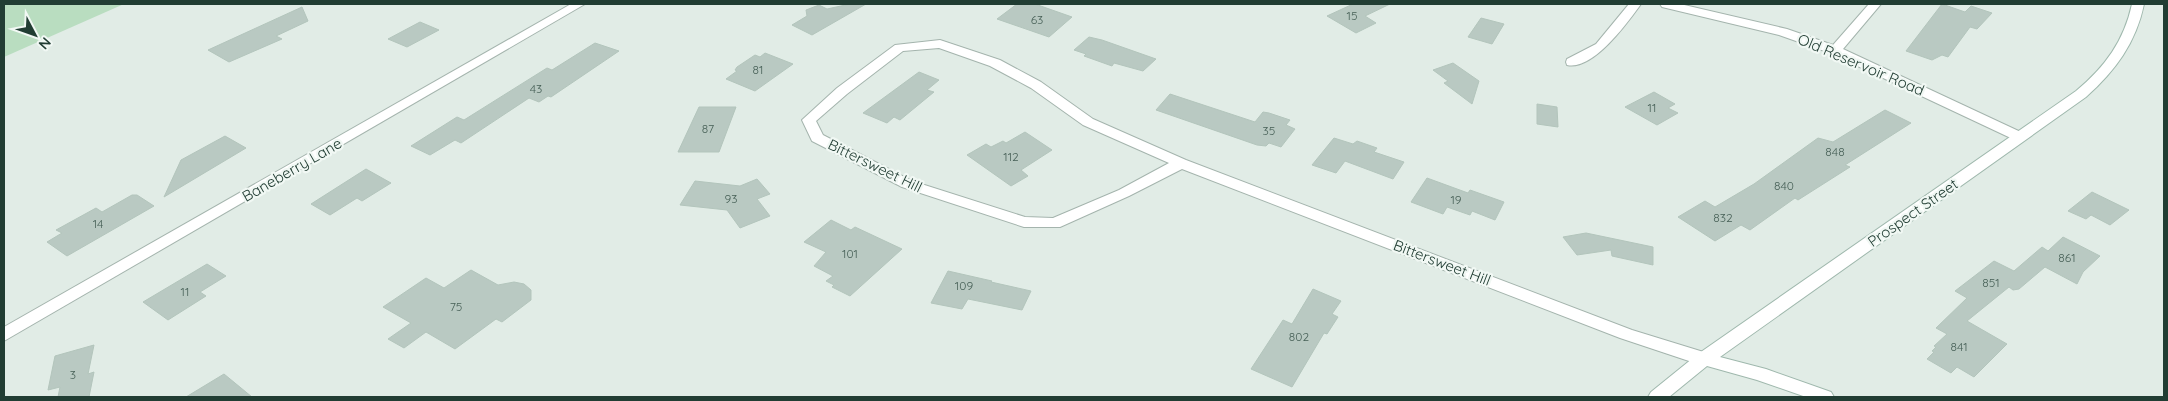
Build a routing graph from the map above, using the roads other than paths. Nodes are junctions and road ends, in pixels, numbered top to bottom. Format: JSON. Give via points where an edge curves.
{"nodes":[{"id":1,"x":580,"y":4,"type":"edge"},
{"id":2,"x":1634,"y":4,"type":"edge"},
{"id":3,"x":1666,"y":4,"type":"edge"},
{"id":4,"x":1875,"y":4,"type":"edge"},
{"id":5,"x":2138,"y":4,"type":"edge"},
{"id":6,"x":1835,"y":50,"type":"junction"},
{"id":7,"x":1572,"y":62,"type":"dead end"},
{"id":8,"x":2020,"y":138,"type":"junction"},
{"id":9,"x":1181,"y":163,"type":"junction"},
{"id":10,"x":4,"y":336,"type":"edge"},
{"id":11,"x":1704,"y":359,"type":"junction"},
{"id":12,"x":1657,"y":397,"type":"edge"},
{"id":13,"x":1826,"y":397,"type":"edge"}],
"edges":[{"from":1,"to":10,"type":"street","name":"Baneberry Lane"},
{"from":2,"to":7,"type":"street","via":[[1601,47]]},
{"from":3,"to":6,"type":"street","name":"Old Reservoir Road","via":[[1783,32]]},
{"from":4,"to":6,"type":"street"},
{"from":5,"to":8,"type":"street","name":"Prospect Street","via":[[2133,28],[2108,68],[2075,98]]},
{"from":6,"to":8,"type":"street","name":"Old Reservoir Road"},
{"from":8,"to":11,"type":"street","name":"Prospect Street"},
{"from":9,"to":9,"type":"street","name":"Bittersweet Hill","via":[[1088,122],[1036,86],[995,63],[940,44],[900,48],[809,120],[818,138],[907,184],[1024,222],[1055,223],[1124,193]]},
{"from":9,"to":11,"type":"street","name":"Bittersweet Hill","via":[[1626,334]]},
{"from":11,"to":12,"type":"street","name":"Prospect Street"},
{"from":11,"to":13,"type":"street","name":"Bittersweet Hill"}]}
